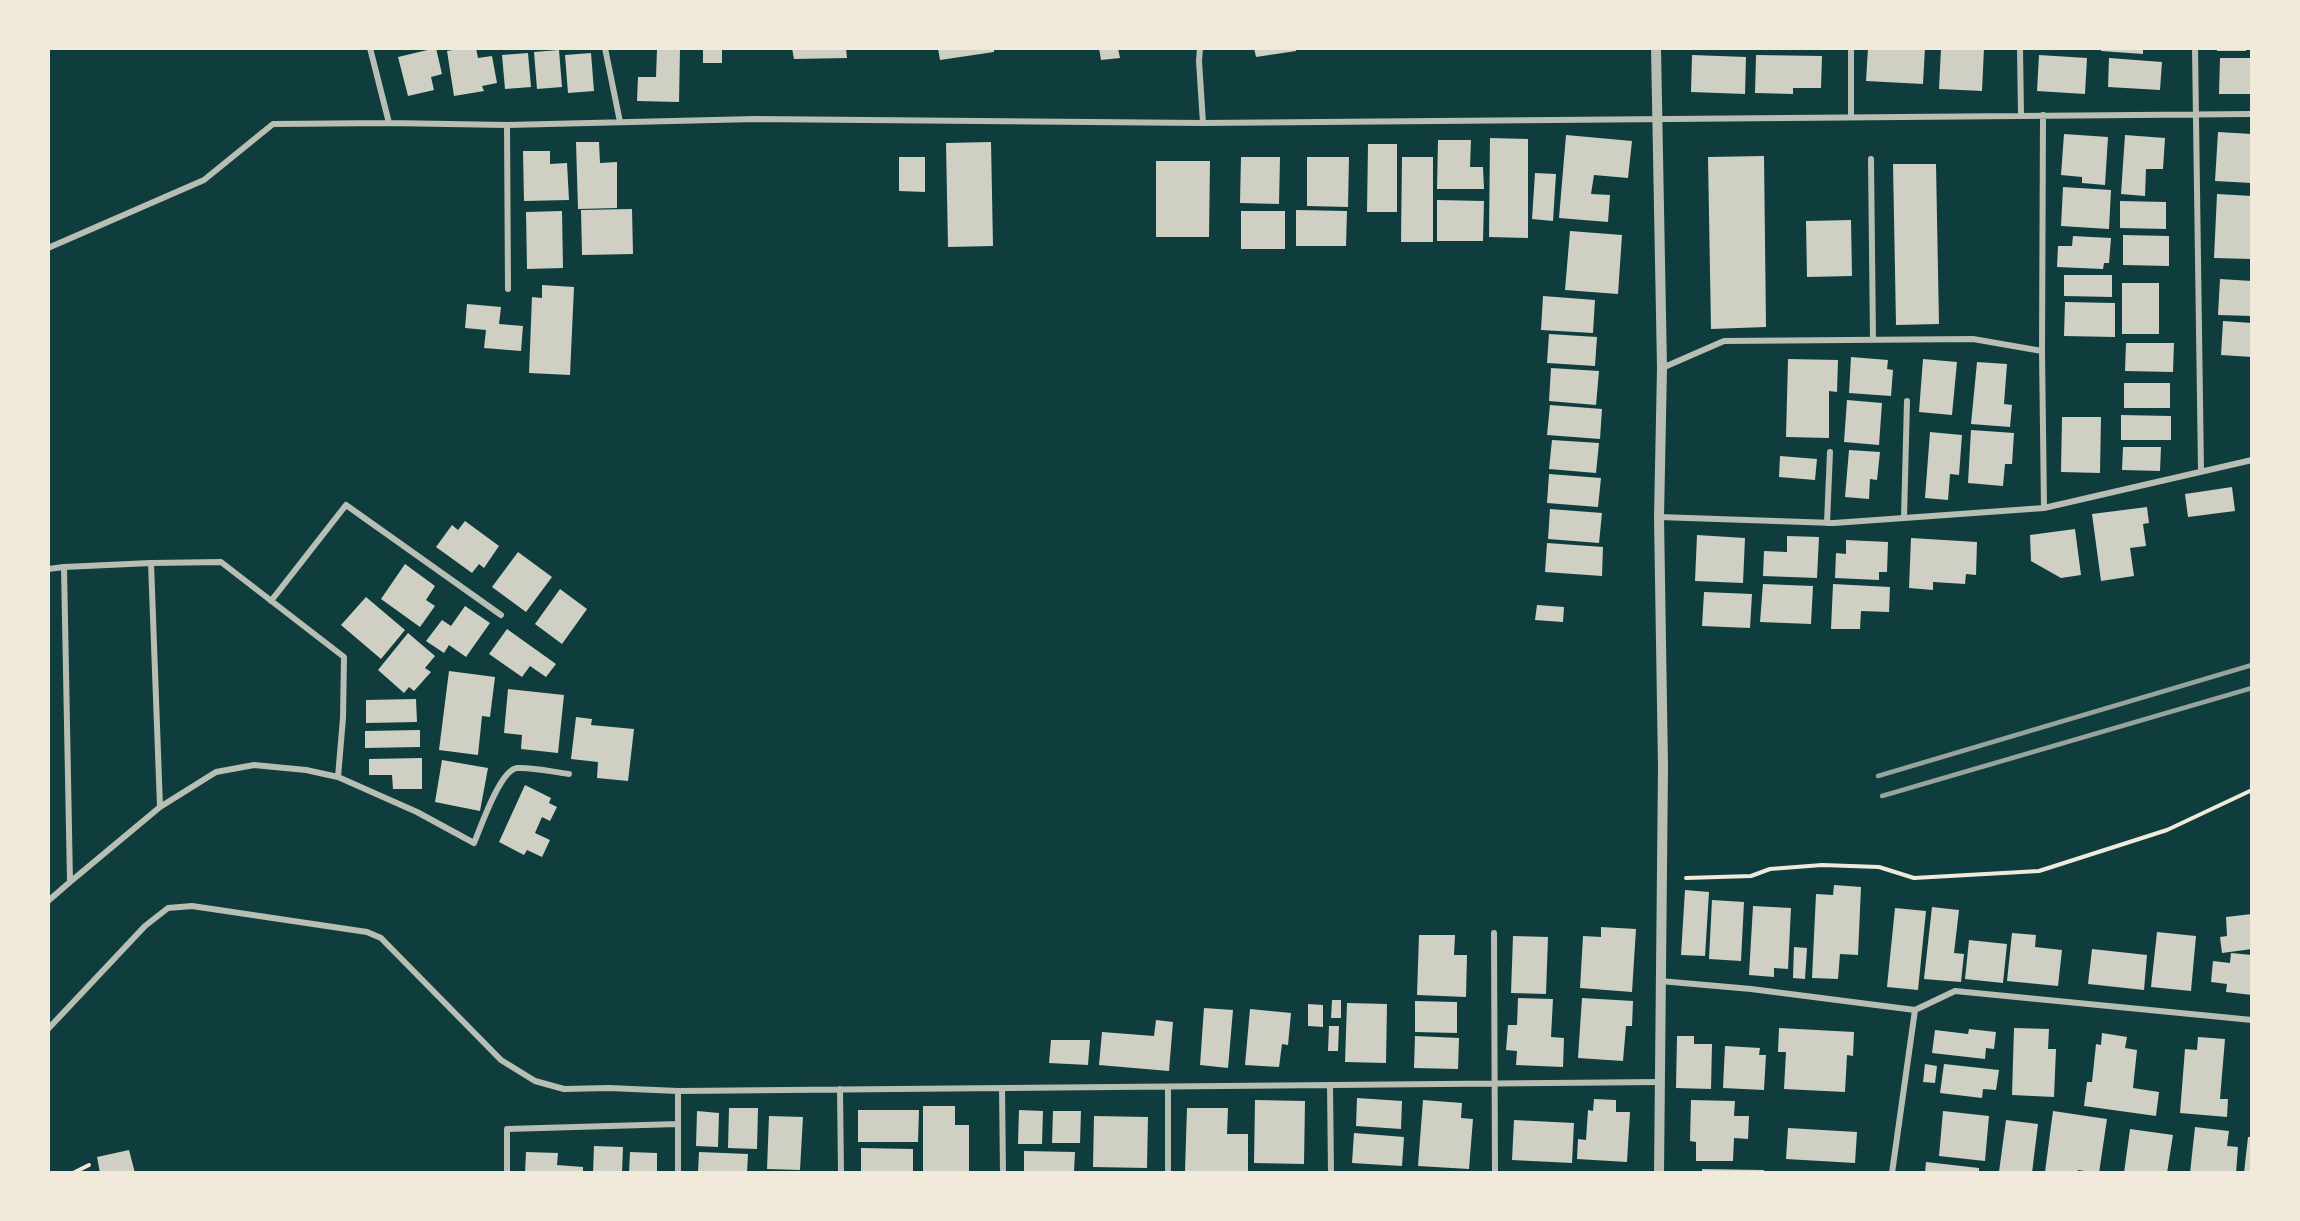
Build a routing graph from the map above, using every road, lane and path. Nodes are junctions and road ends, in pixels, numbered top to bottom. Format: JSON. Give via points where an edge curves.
{"nodes":[{"id":1,"x":370,"y":48,"type":"edge"},
{"id":2,"x":605,"y":48,"type":"edge"},
{"id":3,"x":1200,"y":48,"type":"edge"},
{"id":4,"x":1656,"y":48,"type":"edge"},
{"id":5,"x":1851,"y":48,"type":"edge"},
{"id":6,"x":2020,"y":48,"type":"edge"},
{"id":7,"x":2195,"y":48,"type":"edge"},
{"id":8,"x":2196,"y":114,"type":"junction"},
{"id":9,"x":2252,"y":114,"type":"edge"},
{"id":10,"x":2021,"y":115,"type":"junction"},
{"id":11,"x":2043,"y":115,"type":"junction"},
{"id":12,"x":1851,"y":116,"type":"junction"},
{"id":13,"x":1657,"y":118,"type":"junction"},
{"id":14,"x":620,"y":122,"type":"junction"},
{"id":15,"x":389,"y":123,"type":"junction"},
{"id":16,"x":1203,"y":123,"type":"junction"},
{"id":17,"x":507,"y":125,"type":"junction"},
{"id":18,"x":1872,"y":159,"type":"dead end"},
{"id":19,"x":48,"y":248,"type":"edge"},
{"id":20,"x":508,"y":289,"type":"dead end"},
{"id":21,"x":1873,"y":340,"type":"junction"},
{"id":22,"x":2042,"y":351,"type":"junction"},
{"id":23,"x":1662,"y":368,"type":"junction"},
{"id":24,"x":1906,"y":400,"type":"dead end"},
{"id":25,"x":1830,"y":452,"type":"dead end"},
{"id":26,"x":2252,"y":460,"type":"edge"},
{"id":27,"x":2201,"y":471,"type":"junction"},
{"id":28,"x":2044,"y":508,"type":"junction"},
{"id":29,"x":1659,"y":518,"type":"junction"},
{"id":30,"x":1904,"y":518,"type":"junction"},
{"id":31,"x":1827,"y":523,"type":"junction"},
{"id":32,"x":152,"y":563,"type":"junction"},
{"id":33,"x":64,"y":567,"type":"junction"},
{"id":34,"x":48,"y":569,"type":"edge"},
{"id":35,"x":271,"y":602,"type":"junction"},
{"id":36,"x":501,"y":615,"type":"dead end"},
{"id":37,"x":569,"y":774,"type":"dead end"},
{"id":38,"x":338,"y":777,"type":"junction"},
{"id":39,"x":2252,"y":790,"type":"edge"},
{"id":40,"x":160,"y":807,"type":"junction"},
{"id":41,"x":1661,"y":879,"type":"junction"},
{"id":42,"x":70,"y":882,"type":"junction"},
{"id":43,"x":48,"y":901,"type":"edge"},
{"id":44,"x":1494,"y":933,"type":"dead end"},
{"id":45,"x":1659,"y":981,"type":"junction"},
{"id":46,"x":1915,"y":1010,"type":"junction"},
{"id":47,"x":2252,"y":1020,"type":"edge"},
{"id":48,"x":48,"y":1029,"type":"edge"},
{"id":49,"x":1659,"y":1082,"type":"junction"},
{"id":50,"x":1494,"y":1083,"type":"junction"},
{"id":51,"x":1330,"y":1085,"type":"junction"},
{"id":52,"x":1168,"y":1086,"type":"junction"},
{"id":53,"x":1002,"y":1088,"type":"junction"},
{"id":54,"x":840,"y":1089,"type":"junction"},
{"id":55,"x":678,"y":1091,"type":"junction"},
{"id":56,"x":678,"y":1124,"type":"junction"},
{"id":57,"x":89,"y":1165,"type":"dead end"},
{"id":58,"x":73,"y":1173,"type":"edge"},
{"id":59,"x":507,"y":1173,"type":"edge"},
{"id":60,"x":678,"y":1173,"type":"edge"},
{"id":61,"x":841,"y":1173,"type":"edge"},
{"id":62,"x":1002,"y":1173,"type":"edge"},
{"id":63,"x":1168,"y":1173,"type":"edge"},
{"id":64,"x":1331,"y":1173,"type":"edge"},
{"id":65,"x":1495,"y":1173,"type":"edge"},
{"id":66,"x":1659,"y":1173,"type":"edge"},
{"id":67,"x":1892,"y":1173,"type":"edge"}],
"edges":[{"from":1,"to":15,"type":"street"},
{"from":2,"to":14,"type":"street"},
{"from":3,"to":16,"type":"street"},
{"from":4,"to":13,"type":"street"},
{"from":5,"to":12,"type":"street"},
{"from":6,"to":10,"type":"street"},
{"from":7,"to":8,"type":"street"},
{"from":8,"to":9,"type":"street"},
{"from":8,"to":11,"type":"street"},
{"from":8,"to":27,"type":"street"},
{"from":10,"to":11,"type":"street"},
{"from":10,"to":12,"type":"street"},
{"from":11,"to":22,"type":"street"},
{"from":12,"to":13,"type":"street"},
{"from":13,"to":16,"type":"street"},
{"from":13,"to":23,"type":"street"},
{"from":14,"to":16,"type":"street","via":[[766,119]]},
{"from":14,"to":17,"type":"street"},
{"from":15,"to":17,"type":"street"},
{"from":15,"to":19,"type":"street","via":[[273,124],[204,180]]},
{"from":17,"to":20,"type":"street"},
{"from":18,"to":21,"type":"street"},
{"from":21,"to":22,"type":"street","via":[[1973,339]]},
{"from":21,"to":23,"type":"street","via":[[1724,341]]},
{"from":22,"to":28,"type":"street"},
{"from":23,"to":29,"type":"street"},
{"from":24,"to":30,"type":"street"},
{"from":25,"to":31,"type":"street"},
{"from":26,"to":27,"type":"street"},
{"from":27,"to":28,"type":"street"},
{"from":28,"to":30,"type":"street"},
{"from":29,"to":31,"type":"street"},
{"from":29,"to":41,"type":"street"},
{"from":30,"to":31,"type":"street"},
{"from":32,"to":33,"type":"street"},
{"from":32,"to":35,"type":"street","via":[[221,562]]},
{"from":32,"to":40,"type":"street"},
{"from":33,"to":34,"type":"street"},
{"from":33,"to":42,"type":"street"},
{"from":35,"to":36,"type":"street","via":[[346,505]]},
{"from":35,"to":38,"type":"street","via":[[344,657]]},
{"from":37,"to":38,"type":"street","via":[[516,768],[507,773],[474,843],[417,812]]},
{"from":38,"to":40,"type":"street","via":[[254,765],[216,772]]},
{"from":39,"to":41,"type":"path","via":[[2167,830],[2039,871],[1914,878],[1879,867],[1822,865],[1770,870],[1751,876]]},
{"from":40,"to":42,"type":"street"},
{"from":41,"to":45,"type":"street"},
{"from":42,"to":43,"type":"street"},
{"from":44,"to":50,"type":"street"},
{"from":45,"to":46,"type":"street"},
{"from":45,"to":49,"type":"street"},
{"from":46,"to":47,"type":"street","via":[[1955,991]]},
{"from":46,"to":67,"type":"street"},
{"from":48,"to":55,"type":"street","via":[[145,926],[168,908],[192,906],[367,932],[381,938],[501,1060],[535,1082],[564,1089]]},
{"from":49,"to":50,"type":"street"},
{"from":49,"to":66,"type":"street"},
{"from":50,"to":51,"type":"street"},
{"from":50,"to":65,"type":"street"},
{"from":51,"to":52,"type":"street"},
{"from":51,"to":64,"type":"street"},
{"from":52,"to":53,"type":"street"},
{"from":52,"to":63,"type":"street"},
{"from":53,"to":54,"type":"street"},
{"from":53,"to":62,"type":"street"},
{"from":54,"to":55,"type":"street"},
{"from":54,"to":61,"type":"street"},
{"from":55,"to":56,"type":"street"},
{"from":56,"to":59,"type":"street","via":[[507,1129]]},
{"from":56,"to":60,"type":"street"},
{"from":57,"to":58,"type":"path"}]}
